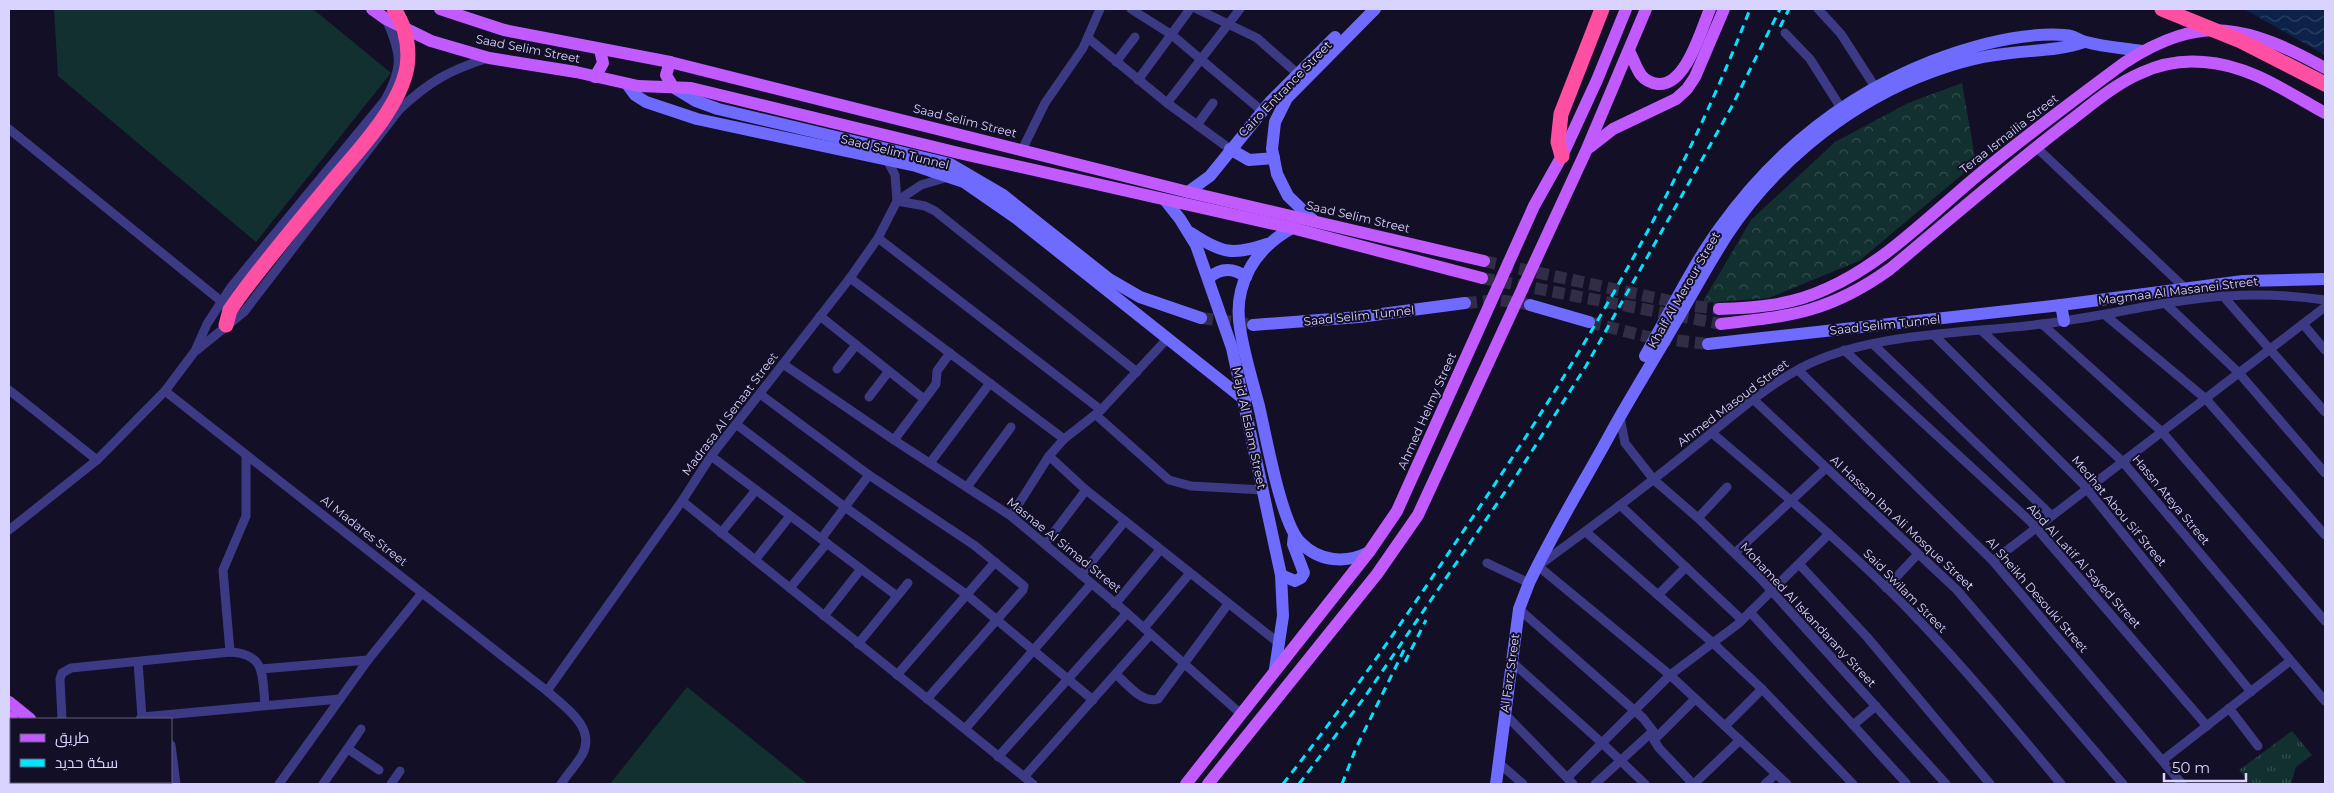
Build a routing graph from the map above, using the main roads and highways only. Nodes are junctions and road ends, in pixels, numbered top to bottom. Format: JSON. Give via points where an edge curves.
{"nodes":[{"id":1,"x":372,"y":9,"type":"edge"},
{"id":2,"x":440,"y":9,"type":"edge"},
{"id":3,"x":1602,"y":9,"type":"edge"},
{"id":4,"x":1626,"y":9,"type":"edge"},
{"id":5,"x":1646,"y":9,"type":"edge"},
{"id":6,"x":1710,"y":9,"type":"edge"},
{"id":7,"x":1724,"y":9,"type":"edge"},
{"id":8,"x":2162,"y":9,"type":"edge"},
{"id":9,"x":2190,"y":9,"type":"edge"},
{"id":10,"x":458,"y":12,"type":"edge"},
{"id":11,"x":390,"y":14,"type":"edge"},
{"id":12,"x":600,"y":50,"type":"junction"},
{"id":13,"x":1629,"y":50,"type":"junction"},
{"id":14,"x":670,"y":62,"type":"junction"},
{"id":15,"x":2325,"y":68,"type":"edge"},
{"id":16,"x":2325,"y":76,"type":"edge"},
{"id":17,"x":595,"y":77,"type":"junction"},
{"id":18,"x":2325,"y":84,"type":"edge"},
{"id":19,"x":673,"y":87,"type":"junction"},
{"id":20,"x":2325,"y":113,"type":"edge"},
{"id":21,"x":1586,"y":151,"type":"junction"},
{"id":22,"x":1562,"y":156,"type":"junction"},
{"id":23,"x":1484,"y":261,"type":"tunnel mouth"},
{"id":24,"x":1482,"y":278,"type":"tunnel mouth"},
{"id":25,"x":1719,"y":309,"type":"tunnel mouth"},
{"id":26,"x":1721,"y":324,"type":"tunnel mouth"},
{"id":27,"x":226,"y":325,"type":"road end"},
{"id":28,"x":9,"y":702,"type":"edge"},
{"id":29,"x":29,"y":718,"type":"edge"},
{"id":30,"x":1186,"y":784,"type":"edge"},
{"id":31,"x":1208,"y":784,"type":"edge"}],
"edges":[{"from":1,"to":11,"type":"main road","name":"Saad Selim Street"},
{"from":2,"to":10,"type":"main road","name":"Saad Selim Street"},
{"from":3,"to":22,"type":"highway","via":[[1564,105],[1558,132]]},
{"from":4,"to":22,"type":"main road","name":"Ahmed Helmy Street","via":[[1598,80]]},
{"from":5,"to":13,"type":"main road"},
{"from":6,"to":13,"type":"main road","via":[[1687,62],[1671,81],[1660,84],[1646,79]]},
{"from":7,"to":21,"type":"main road","via":[[1687,89],[1676,99],[1614,129]]},
{"from":8,"to":18,"type":"highway","via":[[2241,41]]},
{"from":9,"to":16,"type":"highway","via":[[2260,39]]},
{"from":10,"to":12,"type":"main road","name":"Saad Selim Street","via":[[518,34]]},
{"from":11,"to":17,"type":"main road","name":"Saad Selim Street","via":[[431,41],[489,58]]},
{"from":11,"to":27,"type":"highway","via":[[406,32],[408,49],[407,68],[399,91],[356,152],[239,297],[230,310]]},
{"from":12,"to":14,"type":"main road","name":"Saad Selim Street"},
{"from":12,"to":17,"type":"main road","via":[[603,63]]},
{"from":13,"to":21,"type":"main road"},
{"from":14,"to":19,"type":"main road","via":[[666,75]]},
{"from":14,"to":23,"type":"main road","name":"Saad Selim Street","via":[[1188,192]]},
{"from":15,"to":25,"type":"main road","name":"Teraa Ismailia Street","via":[[2269,41],[2227,29],[2204,29],[2184,34],[2142,51],[2007,151],[1861,271],[1797,300],[1763,307]]},
{"from":17,"to":19,"type":"main road","name":"Saad Selim Street","via":[[650,87]]},
{"from":19,"to":24,"type":"main road","name":"Saad Selim Street","via":[[691,88],[1292,228]]},
{"from":20,"to":26,"type":"main road","via":[[2260,78],[2232,67],[2202,62],[2172,63],[2143,72],[2116,86],[2036,147],[1890,269],[1852,293],[1788,316]]},
{"from":21,"to":31,"type":"main road","via":[[1418,515],[1377,574]]},
{"from":22,"to":30,"type":"main road","name":"Ahmed Helmy Street","via":[[1534,206],[1397,511],[1369,552]]},
{"from":28,"to":29,"type":"main road"}]}
